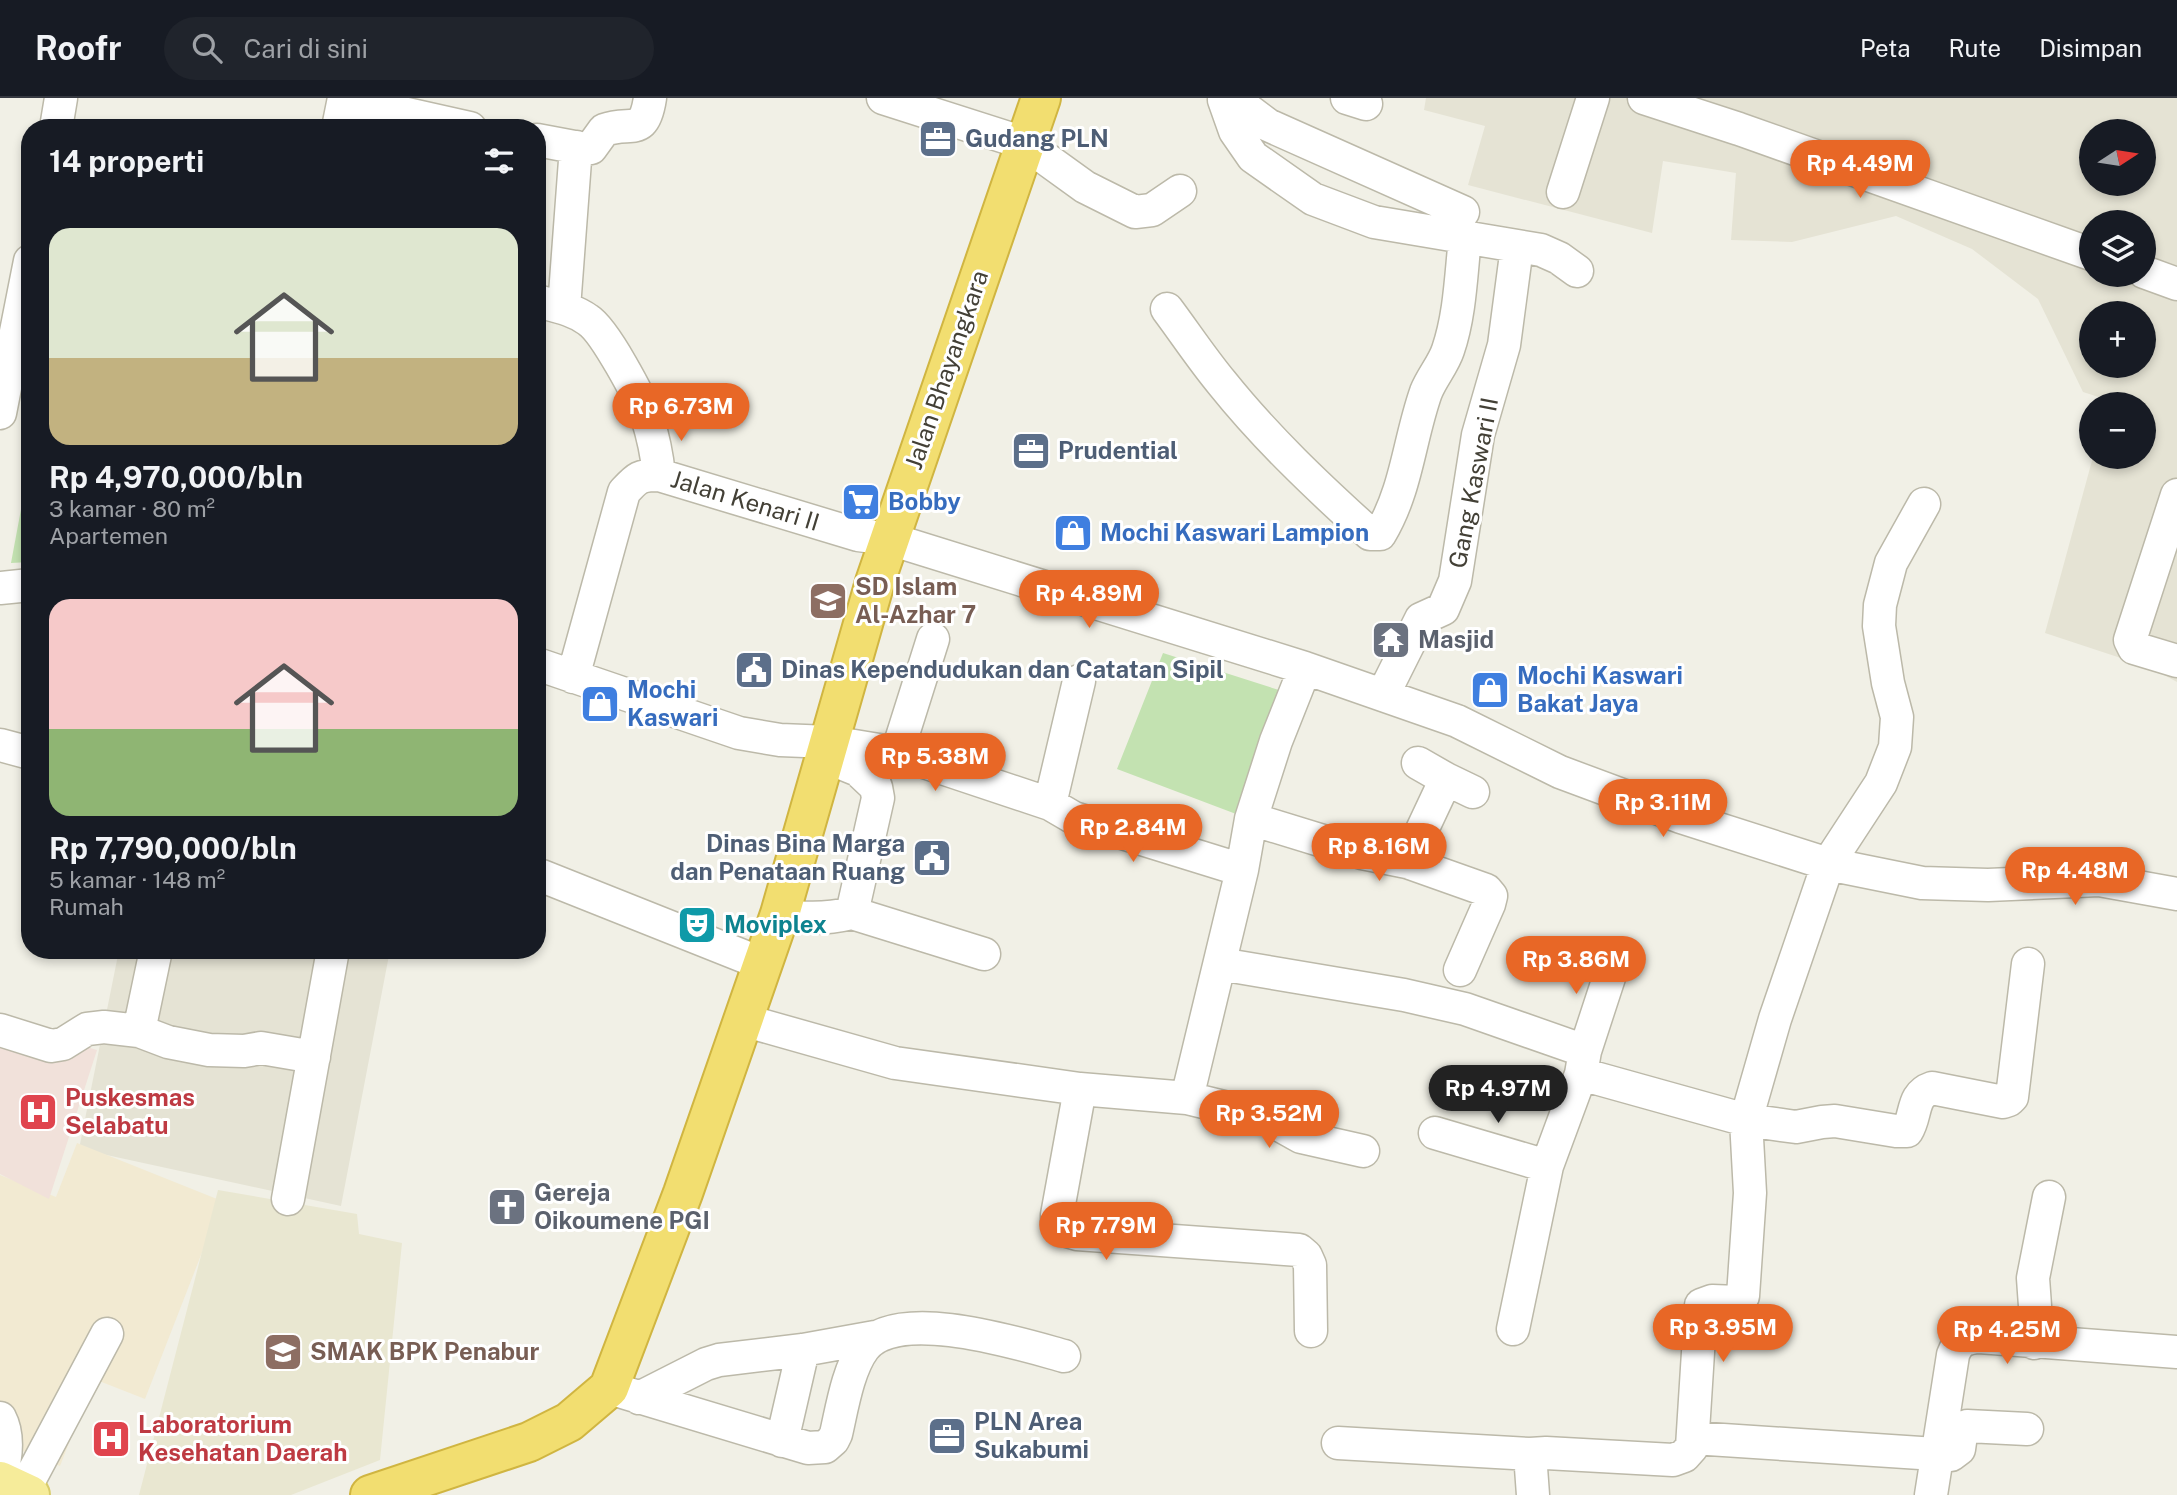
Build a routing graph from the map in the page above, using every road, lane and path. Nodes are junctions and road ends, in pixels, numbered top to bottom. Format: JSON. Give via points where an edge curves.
{"nodes":[{"id":1,"x":61,"y":98,"type":"edge"},
{"id":2,"x":650,"y":98,"type":"edge"},
{"id":3,"x":883,"y":98,"type":"edge"},
{"id":4,"x":1041,"y":98,"type":"edge"},
{"id":5,"x":1593,"y":98,"type":"edge"},
{"id":6,"x":1644,"y":98,"type":"edge"},
{"id":7,"x":1232,"y":99,"type":"edge"},
{"id":8,"x":342,"y":109,"type":"edge"},
{"id":9,"x":58,"y":119,"type":"edge"},
{"id":10,"x":409,"y":119,"type":"edge"},
{"id":11,"x":546,"y":142,"type":"edge"},
{"id":12,"x":1024,"y":144,"type":"junction"},
{"id":13,"x":576,"y":148,"type":"junction"},
{"id":14,"x":1180,"y":191,"type":"dead end"},
{"id":15,"x":1563,"y":192,"type":"dead end"},
{"id":16,"x":1464,"y":225,"type":"junction"},
{"id":17,"x":1517,"y":247,"type":"junction"},
{"id":18,"x":2079,"y":250,"type":"edge"},
{"id":19,"x":1577,"y":271,"type":"dead end"},
{"id":20,"x":2156,"y":276,"type":"edge"},
{"id":21,"x":2177,"y":284,"type":"edge"},
{"id":22,"x":551,"y":305,"type":"edge"},
{"id":23,"x":21,"y":307,"type":"edge"},
{"id":24,"x":1167,"y":309,"type":"dead end"},
{"id":25,"x":0,"y":413,"type":"edge"},
{"id":26,"x":659,"y":475,"type":"junction"},
{"id":27,"x":2177,"y":495,"type":"edge"},
{"id":28,"x":1924,"y":504,"type":"dead end"},
{"id":29,"x":890,"y":539,"type":"junction"},
{"id":30,"x":21,"y":586,"type":"edge"},
{"id":31,"x":0,"y":588,"type":"edge"},
{"id":32,"x":933,"y":639,"type":"dead end"},
{"id":33,"x":2177,"y":661,"type":"edge"},
{"id":34,"x":546,"y":667,"type":"edge"},
{"id":35,"x":1305,"y":668,"type":"junction"},
{"id":36,"x":573,"y":677,"type":"junction"},
{"id":37,"x":1079,"y":681,"type":"dead end"},
{"id":38,"x":1383,"y":695,"type":"junction"},
{"id":39,"x":0,"y":745,"type":"edge"},
{"id":40,"x":21,"y":750,"type":"edge"},
{"id":41,"x":828,"y":750,"type":"junction"},
{"id":42,"x":897,"y":753,"type":"junction"},
{"id":43,"x":1418,"y":764,"type":"dead end"},
{"id":44,"x":1050,"y":804,"type":"junction"},
{"id":45,"x":1251,"y":819,"type":"junction"},
{"id":46,"x":1407,"y":862,"type":"junction"},
{"id":47,"x":1828,"y":864,"type":"junction"},
{"id":48,"x":1242,"y":870,"type":"junction"},
{"id":49,"x":546,"y":878,"type":"edge"},
{"id":50,"x":2177,"y":894,"type":"edge"},
{"id":51,"x":852,"y":913,"type":"junction"},
{"id":52,"x":780,"y":914,"type":"junction"},
{"id":53,"x":984,"y":954,"type":"dead end"},
{"id":54,"x":1616,"y":956,"type":"dead end"},
{"id":55,"x":154,"y":959,"type":"edge"},
{"id":56,"x":331,"y":959,"type":"edge"},
{"id":57,"x":763,"y":964,"type":"junction"},
{"id":58,"x":1220,"y":964,"type":"junction"},
{"id":59,"x":2028,"y":964,"type":"dead end"},
{"id":60,"x":1460,"y":970,"type":"dead end"},
{"id":61,"x":743,"y":1020,"type":"junction"},
{"id":62,"x":0,"y":1030,"type":"edge"},
{"id":63,"x":139,"y":1031,"type":"junction"},
{"id":64,"x":314,"y":1057,"type":"junction"},
{"id":65,"x":1583,"y":1063,"type":"junction"},
{"id":66,"x":1080,"y":1089,"type":"junction"},
{"id":67,"x":1186,"y":1098,"type":"junction"},
{"id":68,"x":1746,"y":1120,"type":"junction"},
{"id":69,"x":1435,"y":1133,"type":"dead end"},
{"id":70,"x":1363,"y":1151,"type":"dead end"},
{"id":71,"x":1547,"y":1166,"type":"junction"},
{"id":72,"x":2049,"y":1197,"type":"dead end"},
{"id":73,"x":288,"y":1199,"type":"dead end"},
{"id":74,"x":1513,"y":1329,"type":"dead end"},
{"id":75,"x":1311,"y":1331,"type":"dead end"},
{"id":76,"x":107,"y":1334,"type":"dead end"},
{"id":77,"x":876,"y":1337,"type":"junction"},
{"id":78,"x":2034,"y":1343,"type":"junction"},
{"id":79,"x":803,"y":1350,"type":"junction"},
{"id":80,"x":2177,"y":1352,"type":"edge"},
{"id":81,"x":1064,"y":1356,"type":"dead end"},
{"id":82,"x":624,"y":1393,"type":"junction"},
{"id":83,"x":0,"y":1418,"type":"edge"},
{"id":84,"x":2027,"y":1429,"type":"dead end"},
{"id":85,"x":1693,"y":1438,"type":"junction"},
{"id":86,"x":782,"y":1441,"type":"junction"},
{"id":87,"x":1338,"y":1443,"type":"dead end"},
{"id":88,"x":1530,"y":1454,"type":"junction"},
{"id":89,"x":1938,"y":1454,"type":"junction"},
{"id":90,"x":13,"y":1487,"type":"edge"},
{"id":91,"x":370,"y":1495,"type":"edge"},
{"id":92,"x":1532,"y":1495,"type":"edge"},
{"id":93,"x":1931,"y":1495,"type":"edge"}],
"edges":[{"from":1,"to":9,"type":"street"},
{"from":2,"to":13,"type":"street","via":[[646,119],[640,124],[604,130],[592,148]]},
{"from":3,"to":12,"type":"street"},
{"from":4,"to":12,"type":"highway","name":"Jalan Bhayangkara"},
{"from":5,"to":15,"type":"street"},
{"from":6,"to":18,"type":"street"},
{"from":7,"to":16,"type":"street","via":[[1268,125]]},
{"from":7,"to":16,"type":"street","via":[[1235,131],[1253,157],[1313,199],[1374,222]]},
{"from":8,"to":10,"type":"street"},
{"from":11,"to":13,"type":"street"},
{"from":12,"to":14,"type":"street","via":[[1085,187],[1135,212],[1152,210]]},
{"from":12,"to":29,"type":"highway","name":"Jalan Bhayangkara"},
{"from":13,"to":22,"type":"street"},
{"from":16,"to":17,"type":"street"},
{"from":16,"to":24,"type":"street","via":[[1454,331],[1443,363],[1426,391],[1392,514],[1376,536],[1285,454],[1222,383]]},
{"from":17,"to":19,"type":"street","via":[[1550,253]]},
{"from":17,"to":38,"type":"street","name":"Gang Kaswari II","via":[[1504,345],[1478,435],[1455,581],[1443,609],[1421,619]]},
{"from":20,"to":21,"type":"street"},
{"from":22,"to":26,"type":"street","name":"Jalan Kenari II","via":[[587,318],[605,336],[646,414]]},
{"from":23,"to":25,"type":"street"},
{"from":26,"to":29,"type":"street","name":"Jalan Kenari II","via":[[858,535]]},
{"from":26,"to":36,"type":"street","via":[[643,475],[624,492]]},
{"from":27,"to":33,"type":"street","via":[[2130,640],[2134,648]]},
{"from":28,"to":47,"type":"street","via":[[1891,563],[1880,606],[1879,626],[1897,717],[1895,747],[1881,783]]},
{"from":29,"to":35,"type":"street","name":"Jalan Kenari II"},
{"from":29,"to":41,"type":"highway","name":"Jalan Bhayangkara"},
{"from":30,"to":31,"type":"street"},
{"from":32,"to":42,"type":"street"},
{"from":34,"to":36,"type":"street"},
{"from":35,"to":38,"type":"street","name":"Jalan Kenari II"},
{"from":35,"to":45,"type":"street"},
{"from":36,"to":41,"type":"street","via":[[739,733]]},
{"from":37,"to":44,"type":"street"},
{"from":38,"to":47,"type":"street","name":"Jalan Kenari II","via":[[1457,721],[1560,772]]},
{"from":39,"to":40,"type":"street"},
{"from":41,"to":42,"type":"street"},
{"from":41,"to":51,"type":"street","via":[[876,787],[878,798]]},
{"from":41,"to":52,"type":"highway","name":"Jalan Bhayangkara"},
{"from":42,"to":44,"type":"street"},
{"from":43,"to":46,"type":"street","via":[[1460,786]]},
{"from":44,"to":48,"type":"street","via":[[1074,818]]},
{"from":45,"to":46,"type":"street"},
{"from":45,"to":48,"type":"street"},
{"from":46,"to":60,"type":"street","via":[[1474,885],[1491,896]]},
{"from":47,"to":50,"type":"street","name":"Jalan Kenari II","via":[[1922,883],[1988,886],[2099,880]]},
{"from":47,"to":68,"type":"street","via":[[1774,1019]]},
{"from":48,"to":58,"type":"street"},
{"from":49,"to":57,"type":"street"},
{"from":51,"to":52,"type":"street","via":[[802,919]]},
{"from":51,"to":53,"type":"street"},
{"from":52,"to":57,"type":"highway","name":"Jalan Bhayangkara"},
{"from":54,"to":65,"type":"street"},
{"from":55,"to":63,"type":"street"},
{"from":56,"to":64,"type":"street"},
{"from":57,"to":61,"type":"highway","name":"Jalan Bhayangkara"},
{"from":58,"to":65,"type":"street","via":[[1465,1009]]},
{"from":58,"to":67,"type":"street"},
{"from":59,"to":68,"type":"street","via":[[2009,1100],[1932,1088],[1917,1100],[1909,1129],[1903,1131],[1835,1121],[1796,1127]]},
{"from":61,"to":66,"type":"street","via":[[895,1063]]},
{"from":61,"to":82,"type":"highway","name":"Jalan Bhayangkara","via":[[683,1193]]},
{"from":62,"to":63,"type":"street","via":[[51,1046],[87,1028]]},
{"from":63,"to":64,"type":"street","via":[[209,1050],[261,1048]]},
{"from":64,"to":73,"type":"street"},
{"from":65,"to":68,"type":"street"},
{"from":65,"to":71,"type":"street"},
{"from":66,"to":67,"type":"street"},
{"from":66,"to":75,"type":"street","via":[[1057,1215],[1060,1229],[1299,1250],[1310,1265]]},
{"from":67,"to":70,"type":"street","via":[[1265,1117],[1301,1137]]},
{"from":68,"to":85,"type":"street","via":[[1751,1193],[1743,1296],[1738,1302],[1701,1305]]},
{"from":69,"to":71,"type":"street"},
{"from":71,"to":74,"type":"street"},
{"from":72,"to":78,"type":"street","via":[[2033,1278]]},
{"from":76,"to":90,"type":"street"},
{"from":77,"to":79,"type":"street"},
{"from":77,"to":81,"type":"street","via":[[892,1330],[933,1328]]},
{"from":77,"to":86,"type":"street","via":[[863,1349],[850,1379],[833,1440],[817,1449]]},
{"from":78,"to":80,"type":"street"},
{"from":78,"to":89,"type":"street","via":[[1979,1337],[1966,1338],[1957,1345]]},
{"from":79,"to":82,"type":"street","via":[[719,1360]]},
{"from":79,"to":86,"type":"street"},
{"from":82,"to":86,"type":"street"},
{"from":82,"to":91,"type":"highway","name":"Jalan Bhayangkara","via":[[528,1442]]},
{"from":83,"to":90,"type":"street","via":[[7,1435],[4,1467]]},
{"from":84,"to":89,"type":"street","via":[[1968,1426],[1960,1431],[1959,1449],[1951,1455]]},
{"from":85,"to":88,"type":"street","via":[[1684,1456],[1673,1460]]},
{"from":85,"to":89,"type":"street"},
{"from":87,"to":88,"type":"street"},
{"from":88,"to":92,"type":"street"},
{"from":89,"to":93,"type":"street"}]}
